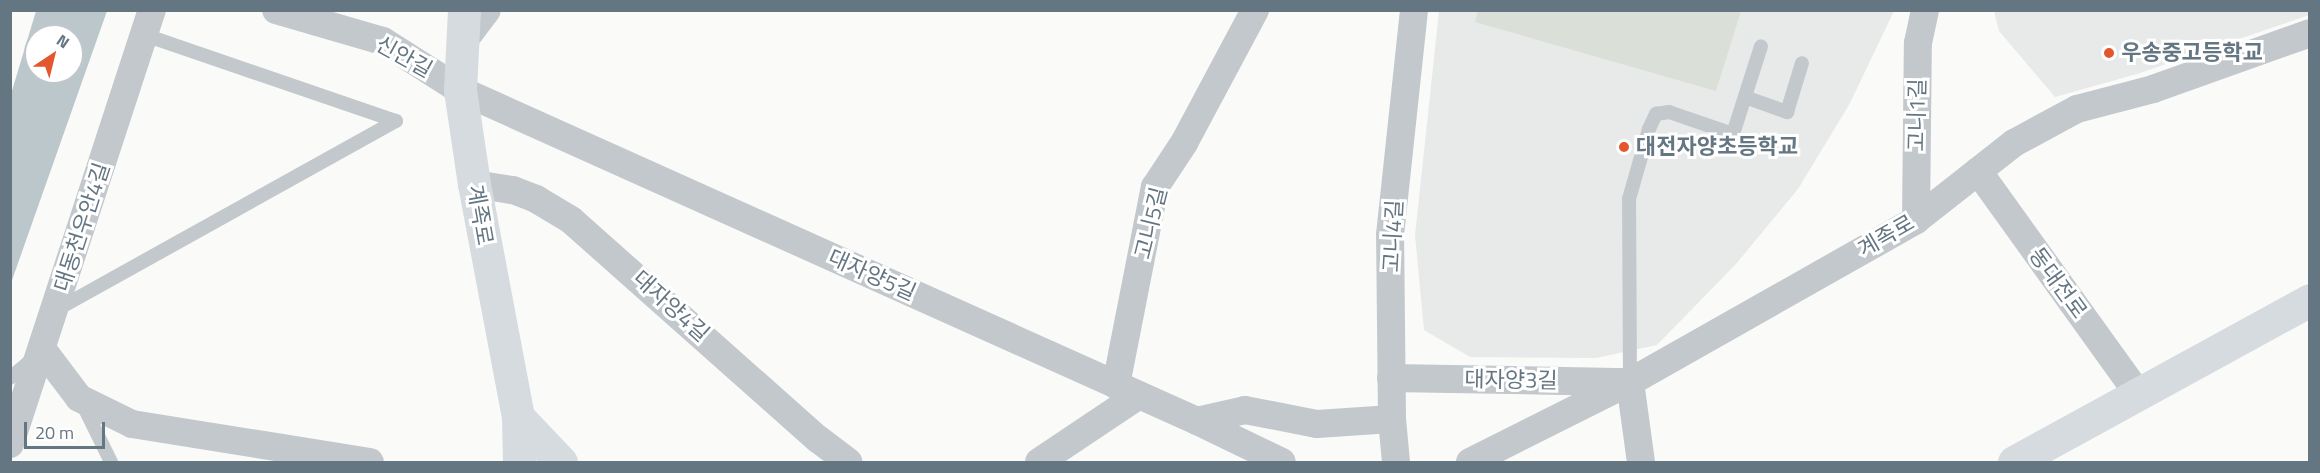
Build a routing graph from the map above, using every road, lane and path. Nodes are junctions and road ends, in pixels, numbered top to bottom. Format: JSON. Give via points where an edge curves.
{"nodes":[{"id":1,"x":276,"y":10,"type":"edge"},
{"id":2,"x":464,"y":10,"type":"edge"},
{"id":3,"x":487,"y":10,"type":"edge"},
{"id":4,"x":1255,"y":10,"type":"edge"},
{"id":5,"x":1414,"y":10,"type":"edge"},
{"id":6,"x":1925,"y":10,"type":"edge"},
{"id":7,"x":148,"y":23,"type":"edge"},
{"id":8,"x":2310,"y":33,"type":"edge"},
{"id":9,"x":462,"y":43,"type":"junction"},
{"id":10,"x":1761,"y":46,"type":"dead end"},
{"id":11,"x":1802,"y":63,"type":"dead end"},
{"id":12,"x":460,"y":90,"type":"junction"},
{"id":13,"x":1745,"y":97,"type":"junction"},
{"id":14,"x":1978,"y":171,"type":"junction"},
{"id":15,"x":474,"y":184,"type":"junction"},
{"id":16,"x":1916,"y":219,"type":"junction"},
{"id":17,"x":2310,"y":300,"type":"edge"},
{"id":18,"x":55,"y":311,"type":"junction"},
{"id":19,"x":41,"y":352,"type":"junction"},
{"id":20,"x":10,"y":378,"type":"edge"},
{"id":21,"x":1391,"y":378,"type":"junction"},
{"id":22,"x":1630,"y":382,"type":"junction"},
{"id":23,"x":1127,"y":390,"type":"junction"},
{"id":24,"x":2138,"y":394,"type":"junction"},
{"id":25,"x":80,"y":398,"type":"junction"},
{"id":26,"x":518,"y":417,"type":"junction"},
{"id":27,"x":1392,"y":419,"type":"junction"},
{"id":28,"x":1197,"y":421,"type":"junction"},
{"id":29,"x":10,"y":444,"type":"edge"},
{"id":30,"x":111,"y":462,"type":"edge"},
{"id":31,"x":370,"y":462,"type":"edge"},
{"id":32,"x":496,"y":462,"type":"edge"},
{"id":33,"x":519,"y":462,"type":"edge"},
{"id":34,"x":535,"y":462,"type":"edge"},
{"id":35,"x":561,"y":462,"type":"edge"},
{"id":36,"x":848,"y":462,"type":"edge"},
{"id":37,"x":1039,"y":462,"type":"edge"},
{"id":38,"x":1282,"y":462,"type":"edge"},
{"id":39,"x":1396,"y":462,"type":"edge"},
{"id":40,"x":1470,"y":462,"type":"edge"},
{"id":41,"x":1641,"y":462,"type":"edge"},
{"id":42,"x":2014,"y":462,"type":"edge"}],
"edges":[{"from":1,"to":12,"type":"street","name":"신안길","via":[[383,41]]},
{"from":2,"to":9,"type":"main road","name":"계족로"},
{"from":3,"to":9,"type":"street"},
{"from":4,"to":23,"type":"street","name":"고니5길","via":[[1184,143],[1155,187]]},
{"from":5,"to":21,"type":"street","name":"고니4길","via":[[1390,235]]},
{"from":6,"to":16,"type":"street","name":"고니1길","via":[[1918,44]]},
{"from":7,"to":18,"type":"street","name":"대동천우안4길"},
{"from":7,"to":18,"type":"lane","via":[[396,122]]},
{"from":8,"to":14,"type":"street","name":"계족로","via":[[2153,89],[2077,109],[2014,143]]},
{"from":9,"to":12,"type":"main road","name":"계족로"},
{"from":10,"to":13,"type":"lane"},
{"from":11,"to":13,"type":"lane","via":[[1787,111]]},
{"from":12,"to":15,"type":"main road","name":"계족로"},
{"from":12,"to":23,"type":"street","name":"대자양5길"},
{"from":13,"to":22,"type":"lane","via":[[1733,134],[1669,112],[1656,114],[1649,129],[1629,199]]},
{"from":14,"to":16,"type":"street","name":"계족로"},
{"from":14,"to":24,"type":"street","name":"동대전로"},
{"from":15,"to":26,"type":"main road","name":"계족로"},
{"from":15,"to":36,"type":"street","name":"대자양4길","via":[[513,190],[571,220]]},
{"from":16,"to":22,"type":"street","name":"계족로"},
{"from":17,"to":24,"type":"main road"},
{"from":18,"to":19,"type":"street","name":"대동천우안4길"},
{"from":19,"to":20,"type":"lane"},
{"from":19,"to":25,"type":"street"},
{"from":19,"to":29,"type":"street","name":"대동천우안4길"},
{"from":21,"to":22,"type":"street","name":"대자양3길"},
{"from":21,"to":27,"type":"street","name":"고니4길"},
{"from":22,"to":40,"type":"street","name":"계족로"},
{"from":22,"to":41,"type":"street"},
{"from":23,"to":28,"type":"street","name":"대자양5길"},
{"from":23,"to":37,"type":"street"},
{"from":24,"to":42,"type":"main road"},
{"from":25,"to":30,"type":"lane"},
{"from":25,"to":31,"type":"street","via":[[132,424]]},
{"from":26,"to":32,"type":"main road"},
{"from":26,"to":33,"type":"main road","name":"계족로"},
{"from":26,"to":34,"type":"main road","name":"계족로"},
{"from":26,"to":35,"type":"main road"},
{"from":27,"to":28,"type":"street","via":[[1317,424],[1245,410]]},
{"from":27,"to":39,"type":"street","name":"고니4길"},
{"from":28,"to":38,"type":"street","name":"대자양5길"}]}
